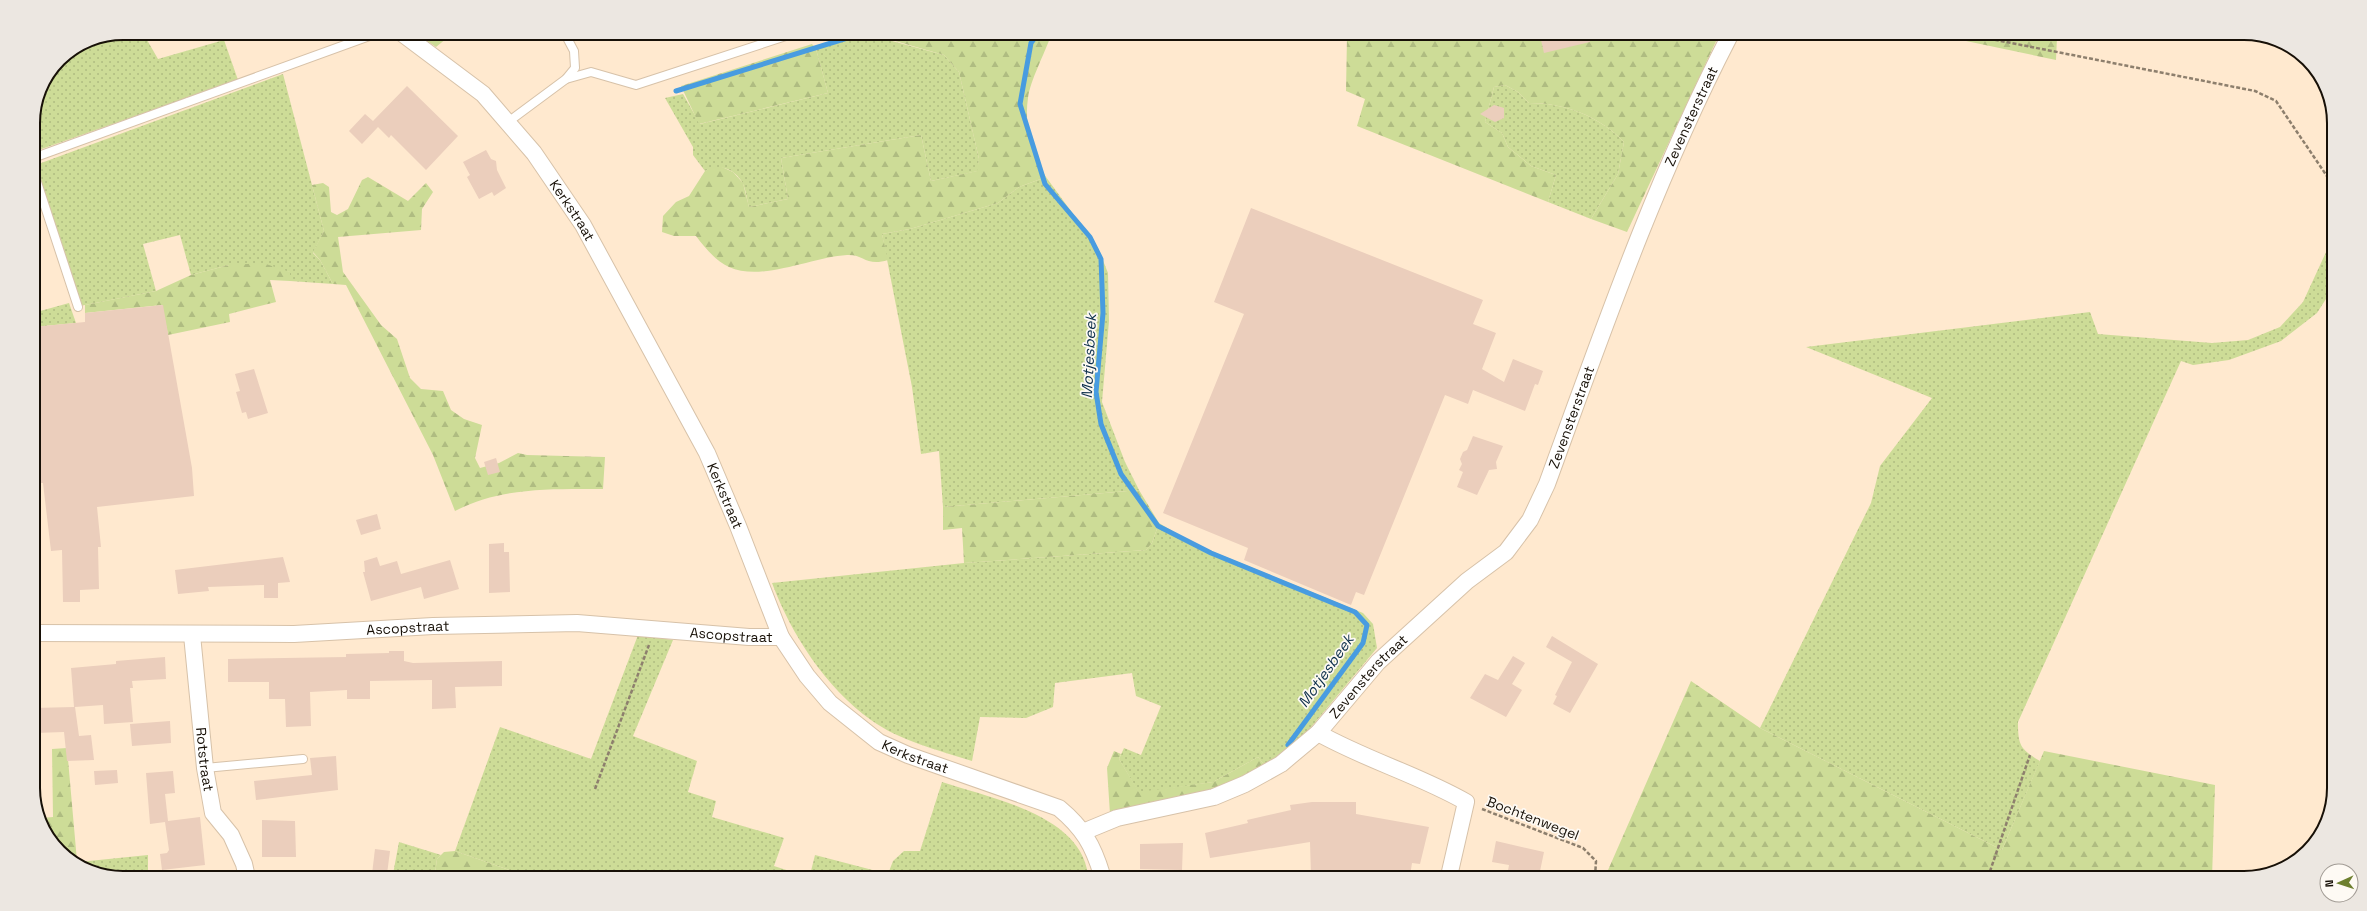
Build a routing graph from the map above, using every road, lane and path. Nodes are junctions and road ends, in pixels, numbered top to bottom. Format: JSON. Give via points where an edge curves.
{"nodes":[{"id":1,"x":358,"y":40,"type":"edge"},
{"id":2,"x":412,"y":40,"type":"edge"},
{"id":3,"x":568,"y":40,"type":"edge"},
{"id":4,"x":771,"y":40,"type":"edge"},
{"id":5,"x":1727,"y":40,"type":"edge"},
{"id":6,"x":1996,"y":40,"type":"edge"},
{"id":7,"x":566,"y":78,"type":"junction"},
{"id":8,"x":508,"y":122,"type":"junction"},
{"id":9,"x":40,"y":155,"type":"edge"},
{"id":10,"x":2327,"y":177,"type":"edge"},
{"id":11,"x":40,"y":191,"type":"edge"},
{"id":12,"x":78,"y":307,"type":"dead end"},
{"id":13,"x":652,"y":629,"type":"junction"},
{"id":14,"x":40,"y":634,"type":"edge"},
{"id":15,"x":192,"y":635,"type":"junction"},
{"id":16,"x":781,"y":637,"type":"junction"},
{"id":17,"x":1318,"y":734,"type":"junction"},
{"id":18,"x":2030,"y":755,"type":"dead end"},
{"id":19,"x":304,"y":759,"type":"dead end"},
{"id":20,"x":205,"y":768,"type":"junction"},
{"id":21,"x":595,"y":789,"type":"dead end"},
{"id":22,"x":1466,"y":802,"type":"junction"},
{"id":23,"x":1083,"y":832,"type":"junction"},
{"id":24,"x":245,"y":871,"type":"edge"},
{"id":25,"x":1101,"y":871,"type":"edge"},
{"id":26,"x":1450,"y":871,"type":"edge"},
{"id":27,"x":1595,"y":871,"type":"edge"},
{"id":28,"x":1990,"y":871,"type":"edge"}],
"edges":[{"from":1,"to":9,"type":"lane"},
{"from":2,"to":8,"type":"street","name":"Kerkstraat","via":[[483,94]]},
{"from":3,"to":7,"type":"lane","via":[[574,51],[575,68]]},
{"from":4,"to":7,"type":"lane","via":[[636,85],[591,72]]},
{"from":5,"to":17,"type":"street","name":"Zevensterstraat","via":[[1675,147],[1598,343],[1547,484],[1530,520],[1506,552],[1467,581],[1378,662]]},
{"from":6,"to":10,"type":"path","via":[[2255,90],[2276,101]]},
{"from":7,"to":8,"type":"lane"},
{"from":8,"to":16,"type":"street","name":"Kerkstraat","via":[[534,153],[583,225],[707,453]]},
{"from":11,"to":12,"type":"lane"},
{"from":13,"to":15,"type":"street","name":"Ascopstraat","via":[[569,624]]},
{"from":13,"to":16,"type":"street","name":"Ascopstraat"},
{"from":13,"to":21,"type":"path","via":[[648,651]]},
{"from":14,"to":15,"type":"street","name":"Ascopstraat"},
{"from":15,"to":20,"type":"street","name":"Rotstraat"},
{"from":16,"to":23,"type":"street","name":"Kerkstraat","via":[[807,676],[830,702],[879,742],[908,755],[1058,808]]},
{"from":17,"to":22,"type":"street","name":"Zevensterstraat","via":[[1346,749],[1444,789]]},
{"from":17,"to":23,"type":"street","name":"Zevensterstraat","via":[[1281,764],[1245,784],[1214,797],[1117,818]]},
{"from":18,"to":28,"type":"path"},
{"from":19,"to":20,"type":"lane"},
{"from":20,"to":24,"type":"street","name":"Rotstraat","via":[[213,813],[231,835]]},
{"from":22,"to":26,"type":"street"},
{"from":22,"to":27,"type":"path","name":"Bochtenwegel","via":[[1583,848],[1596,861]]},
{"from":23,"to":25,"type":"street","name":"Kerkstraat","via":[[1095,851]]}]}
